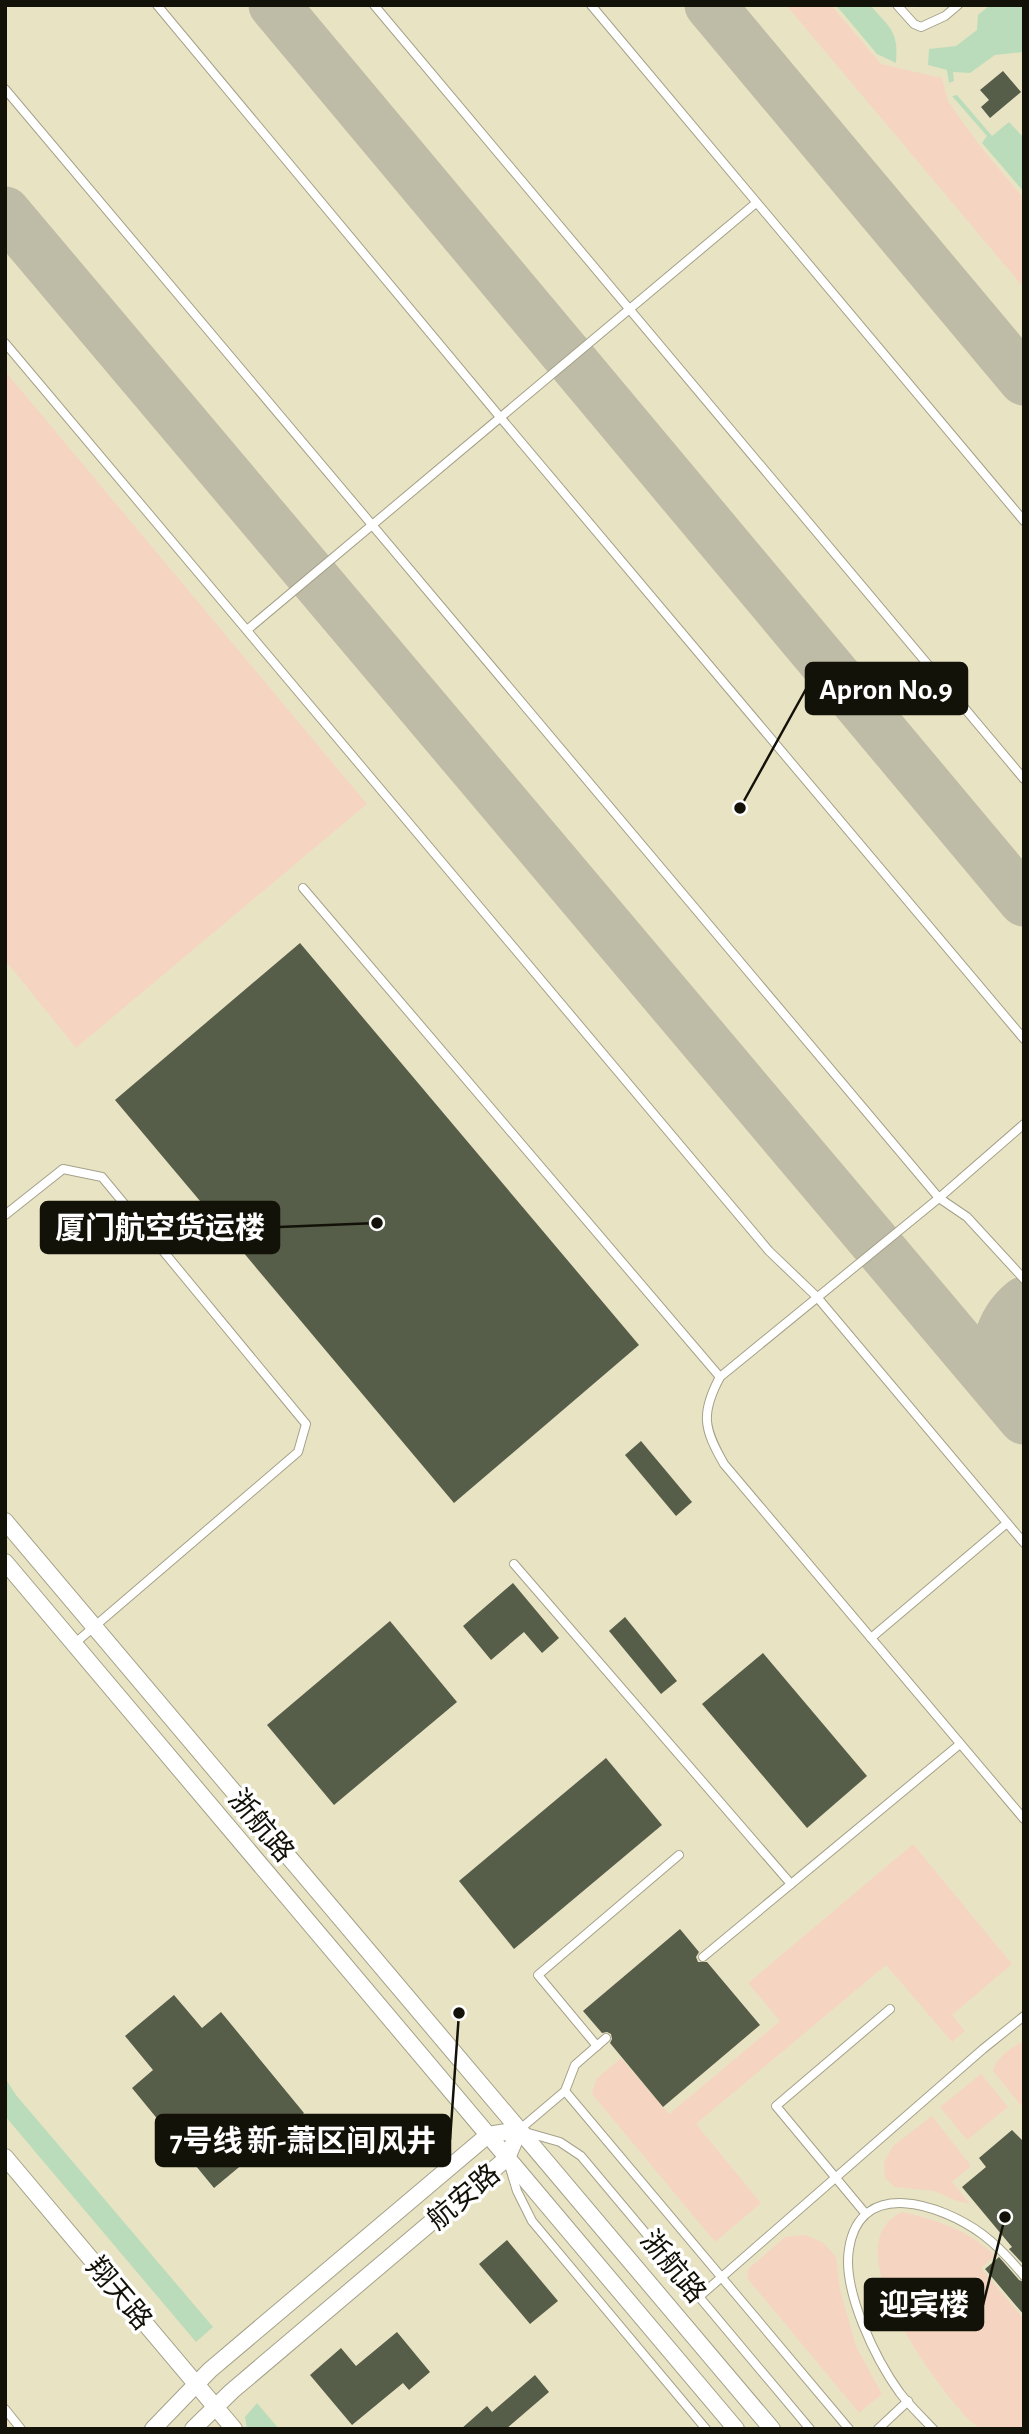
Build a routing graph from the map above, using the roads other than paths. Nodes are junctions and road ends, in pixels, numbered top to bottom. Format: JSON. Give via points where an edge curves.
{"nodes":[{"id":1,"x":157,"y":5,"type":"edge"},
{"id":2,"x":374,"y":5,"type":"edge"},
{"id":3,"x":591,"y":5,"type":"edge"},
{"id":4,"x":897,"y":5,"type":"edge"},
{"id":5,"x":958,"y":5,"type":"edge"},
{"id":6,"x":5,"y":89,"type":"edge"},
{"id":7,"x":756,"y":203,"type":"junction"},
{"id":8,"x":629,"y":309,"type":"junction"},
{"id":9,"x":5,"y":343,"type":"edge"},
{"id":10,"x":500,"y":417,"type":"junction"},
{"id":11,"x":1024,"y":521,"type":"edge"},
{"id":12,"x":373,"y":525,"type":"junction"},
{"id":13,"x":247,"y":630,"type":"junction"},
{"id":14,"x":1024,"y":779,"type":"edge"},
{"id":15,"x":303,"y":888,"type":"dead end"},
{"id":16,"x":1024,"y":1039,"type":"edge"},
{"id":17,"x":1024,"y":1124,"type":"edge"},
{"id":18,"x":939,"y":1198,"type":"junction"},
{"id":19,"x":5,"y":1215,"type":"edge"},
{"id":20,"x":1024,"y":1279,"type":"edge"},
{"id":21,"x":817,"y":1297,"type":"junction"},
{"id":22,"x":720,"y":1377,"type":"junction"},
{"id":23,"x":5,"y":1521,"type":"edge"},
{"id":24,"x":1007,"y":1523,"type":"junction"},
{"id":25,"x":1024,"y":1544,"type":"edge"},
{"id":26,"x":5,"y":1562,"type":"edge"},
{"id":27,"x":514,"y":1564,"type":"dead end"},
{"id":28,"x":95,"y":1627,"type":"junction"},
{"id":29,"x":871,"y":1638,"type":"junction"},
{"id":30,"x":74,"y":1644,"type":"junction"},
{"id":31,"x":960,"y":1744,"type":"junction"},
{"id":32,"x":1024,"y":1819,"type":"edge"},
{"id":33,"x":679,"y":1854,"type":"dead end"},
{"id":34,"x":791,"y":1884,"type":"junction"},
{"id":35,"x":703,"y":1957,"type":"dead end"},
{"id":36,"x":890,"y":2009,"type":"dead end"},
{"id":37,"x":1024,"y":2016,"type":"edge"},
{"id":38,"x":606,"y":2038,"type":"dead end"},
{"id":39,"x":597,"y":2046,"type":"junction"},
{"id":40,"x":565,"y":2091,"type":"junction"},
{"id":41,"x":519,"y":2130,"type":"junction"},
{"id":42,"x":488,"y":2136,"type":"junction"},
{"id":43,"x":5,"y":2157,"type":"edge"},
{"id":44,"x":507,"y":2158,"type":"junction"},
{"id":45,"x":835,"y":2178,"type":"junction"},
{"id":46,"x":865,"y":2213,"type":"junction"},
{"id":47,"x":1024,"y":2276,"type":"edge"},
{"id":48,"x":721,"y":2277,"type":"junction"},
{"id":49,"x":700,"y":2296,"type":"junction"},
{"id":50,"x":197,"y":2384,"type":"junction"},
{"id":51,"x":908,"y":2401,"type":"junction"},
{"id":52,"x":216,"y":2407,"type":"junction"},
{"id":53,"x":5,"y":2409,"type":"edge"},
{"id":54,"x":21,"y":2429,"type":"edge"},
{"id":55,"x":153,"y":2429,"type":"edge"},
{"id":56,"x":193,"y":2429,"type":"edge"},
{"id":57,"x":234,"y":2429,"type":"edge"},
{"id":58,"x":706,"y":2429,"type":"edge"},
{"id":59,"x":736,"y":2429,"type":"edge"},
{"id":60,"x":772,"y":2429,"type":"edge"},
{"id":61,"x":810,"y":2429,"type":"edge"},
{"id":62,"x":849,"y":2429,"type":"edge"},
{"id":63,"x":878,"y":2429,"type":"edge"},
{"id":64,"x":933,"y":2429,"type":"edge"}],
"edges":[{"from":1,"to":10,"type":"lane"},
{"from":2,"to":8,"type":"lane"},
{"from":3,"to":7,"type":"lane"},
{"from":4,"to":5,"type":"lane","via":[[921,27]]},
{"from":6,"to":12,"type":"lane"},
{"from":7,"to":8,"type":"lane"},
{"from":7,"to":11,"type":"lane"},
{"from":8,"to":10,"type":"lane"},
{"from":8,"to":14,"type":"lane"},
{"from":9,"to":13,"type":"lane"},
{"from":10,"to":12,"type":"lane"},
{"from":10,"to":16,"type":"lane"},
{"from":12,"to":13,"type":"lane"},
{"from":12,"to":18,"type":"lane"},
{"from":13,"to":21,"type":"lane","via":[[769,1251]]},
{"from":15,"to":22,"type":"lane"},
{"from":17,"to":18,"type":"lane"},
{"from":18,"to":20,"type":"lane","via":[[967,1217]]},
{"from":18,"to":21,"type":"lane"},
{"from":19,"to":28,"type":"lane","via":[[63,1169],[102,1177],[306,1423],[298,1452]]},
{"from":21,"to":22,"type":"lane"},
{"from":21,"to":24,"type":"lane"},
{"from":22,"to":29,"type":"lane","via":[[710,1396],[706,1420],[724,1464]]},
{"from":23,"to":28,"type":"street","name":"浙航路"},
{"from":24,"to":25,"type":"lane"},
{"from":24,"to":29,"type":"lane"},
{"from":26,"to":30,"type":"street","name":"浙航路"},
{"from":27,"to":34,"type":"lane"},
{"from":28,"to":30,"type":"lane"},
{"from":28,"to":41,"type":"street","name":"浙航路"},
{"from":29,"to":31,"type":"lane"},
{"from":30,"to":42,"type":"street","name":"浙航路"},
{"from":31,"to":32,"type":"lane"},
{"from":31,"to":34,"type":"lane"},
{"from":33,"to":39,"type":"lane","via":[[538,1975]]},
{"from":34,"to":35,"type":"lane"},
{"from":36,"to":45,"type":"lane","via":[[776,2106]]},
{"from":37,"to":45,"type":"lane"},
{"from":38,"to":39,"type":"lane"},
{"from":39,"to":40,"type":"lane","via":[[575,2065]]},
{"from":40,"to":41,"type":"lane"},
{"from":40,"to":48,"type":"lane"},
{"from":41,"to":42,"type":"street","name":"航安路"},
{"from":41,"to":44,"type":"street","name":"航安路"},
{"from":41,"to":49,"type":"lane","name":"浙航路","via":[[560,2142],[581,2156]]},
{"from":41,"to":60,"type":"street","name":"浙航路"},
{"from":42,"to":44,"type":"street","name":"浙航路"},
{"from":42,"to":50,"type":"street","name":"航安路"},
{"from":43,"to":50,"type":"street","name":"翔天路"},
{"from":44,"to":52,"type":"street","name":"航安路"},
{"from":44,"to":58,"type":"lane","name":"浙航路","via":[[532,2221]]},
{"from":44,"to":59,"type":"street","name":"浙航路"},
{"from":45,"to":46,"type":"lane"},
{"from":45,"to":48,"type":"lane"},
{"from":46,"to":47,"type":"lane","via":[[886,2203],[907,2202],[936,2210],[981,2234]]},
{"from":46,"to":51,"type":"lane","via":[[853,2230],[848,2252],[852,2294],[867,2334]]},
{"from":48,"to":49,"type":"lane"},
{"from":48,"to":62,"type":"lane"},
{"from":49,"to":61,"type":"lane","name":"浙航路"},
{"from":50,"to":52,"type":"street","name":"翔天路"},
{"from":50,"to":55,"type":"street","name":"航安路"},
{"from":51,"to":63,"type":"lane"},
{"from":51,"to":64,"type":"lane"},
{"from":52,"to":56,"type":"street","name":"航安路"},
{"from":52,"to":57,"type":"street","name":"翔天路"},
{"from":53,"to":54,"type":"lane"}]}
